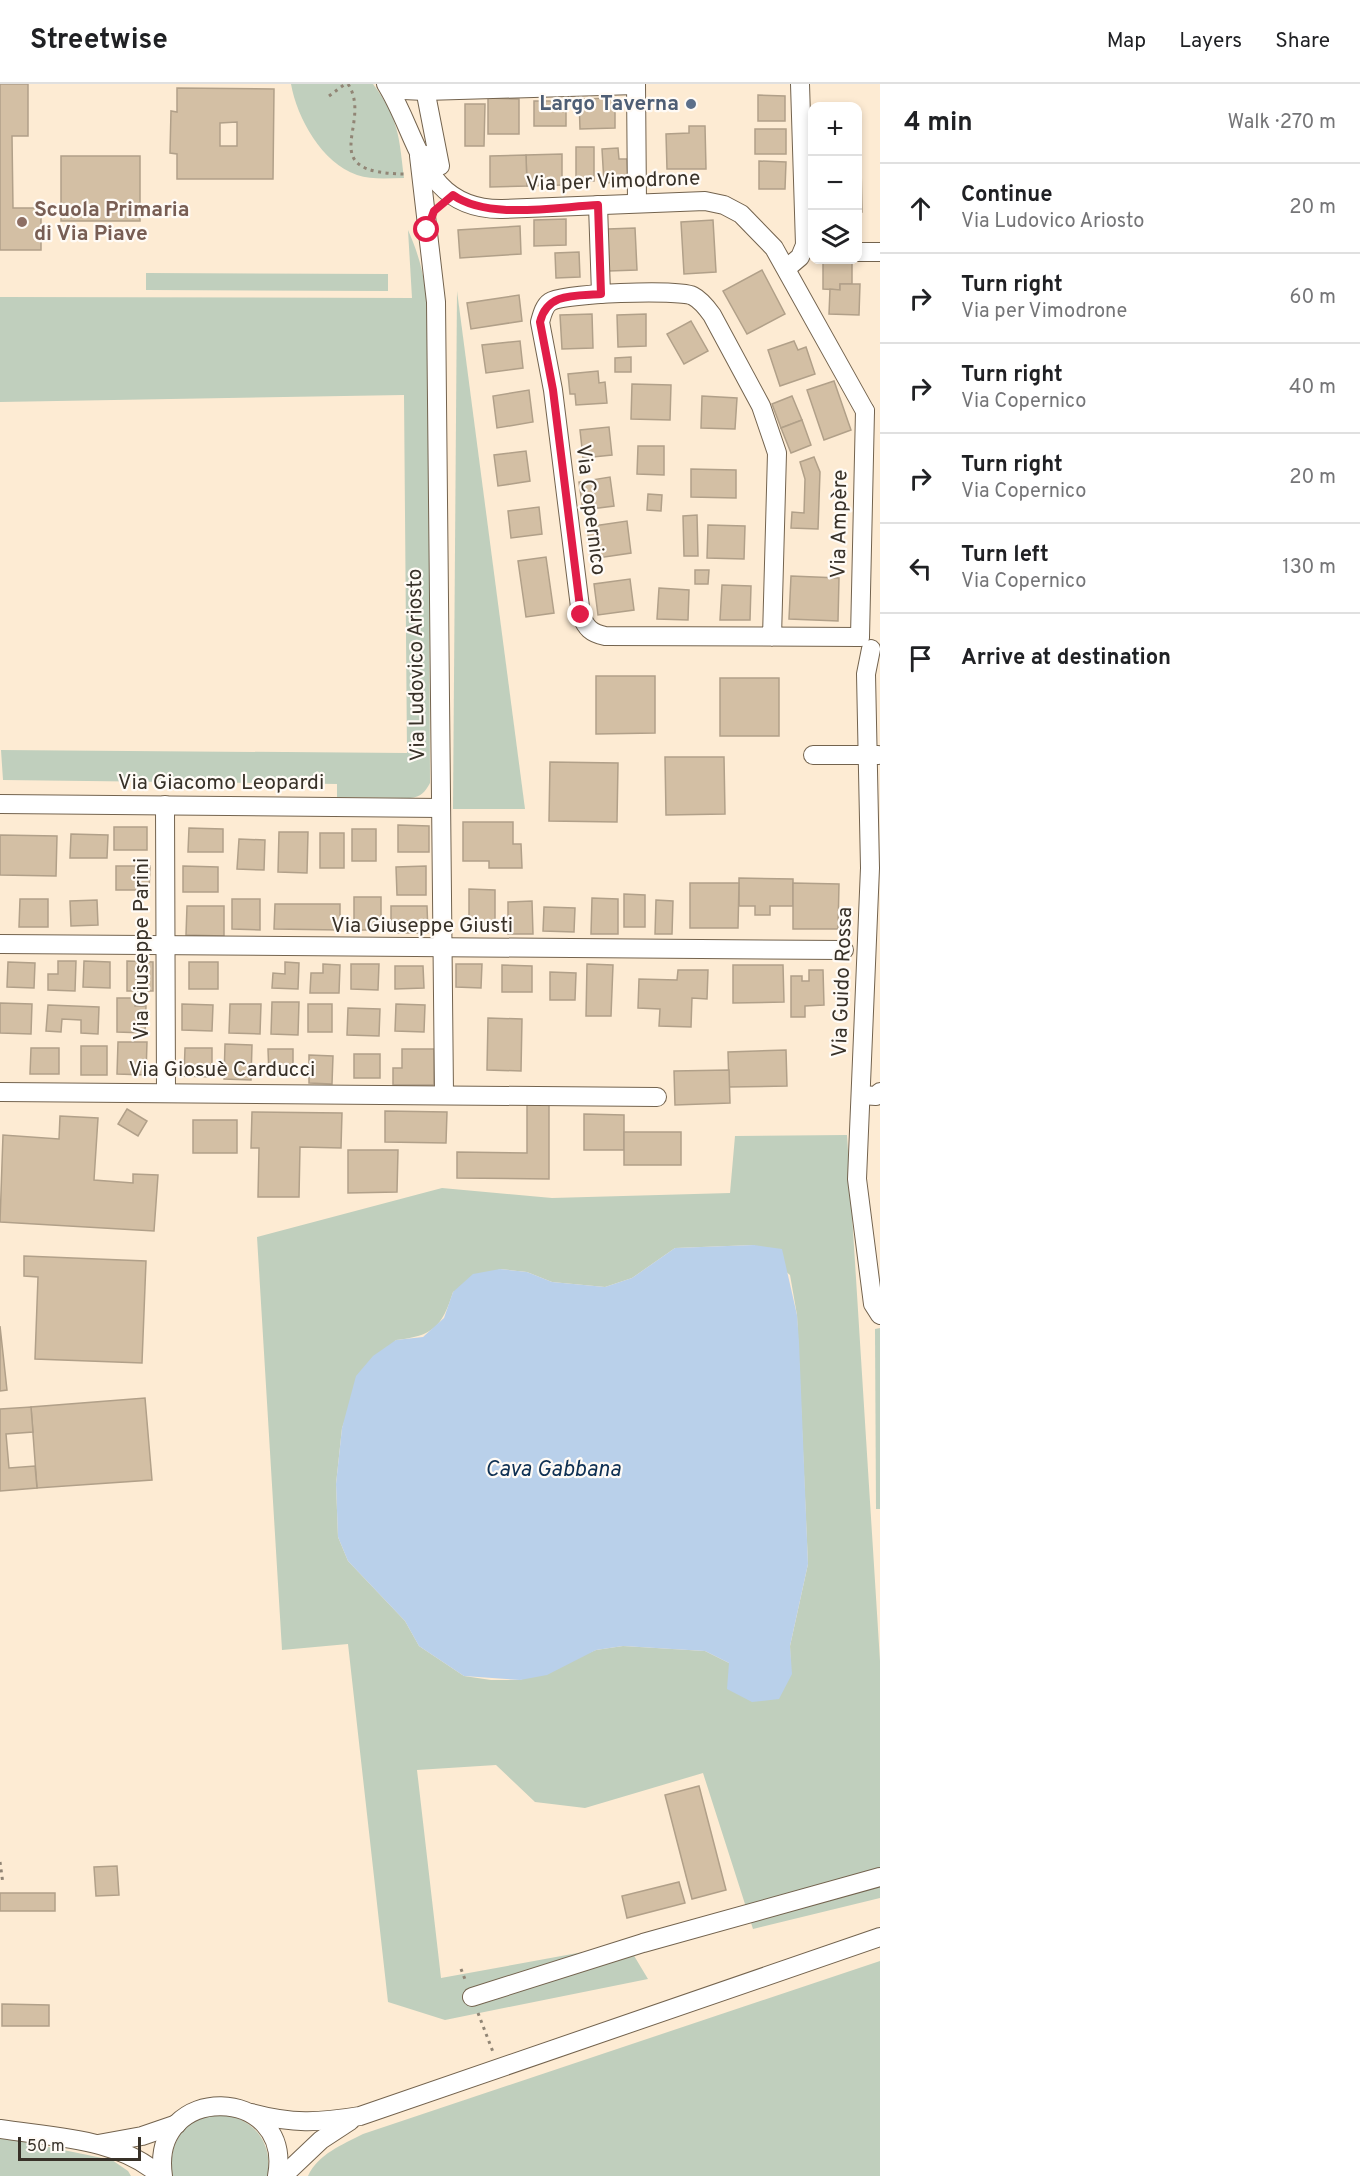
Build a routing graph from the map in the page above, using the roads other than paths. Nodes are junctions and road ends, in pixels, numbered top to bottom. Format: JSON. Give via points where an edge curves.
{"nodes":[{"id":1,"x":387,"y":84,"type":"edge"},
{"id":2,"x":800,"y":84,"type":"edge"},
{"id":3,"x":636,"y":85,"type":"edge"},
{"id":4,"x":425,"y":88,"type":"edge"},
{"id":5,"x":428,"y":155,"type":"junction"},
{"id":6,"x":453,"y":195,"type":"junction"},
{"id":7,"x":637,"y":203,"type":"junction"},
{"id":8,"x":598,"y":205,"type":"junction"},
{"id":9,"x":427,"y":236,"type":"junction"},
{"id":10,"x":808,"y":252,"type":"edge"},
{"id":11,"x":862,"y":252,"type":"edge"},
{"id":12,"x":880,"y":252,"type":"edge"},
{"id":13,"x":787,"y":268,"type":"junction"},
{"id":14,"x":601,"y":294,"type":"junction"},
{"id":15,"x":872,"y":411,"type":"edge"},
{"id":16,"x":772,"y":637,"type":"junction"},
{"id":17,"x":870,"y":646,"type":"edge"},
{"id":18,"x":813,"y":755,"type":"dead end"},
{"id":19,"x":874,"y":755,"type":"edge"},
{"id":20,"x":0,"y":804,"type":"edge"},
{"id":21,"x":165,"y":806,"type":"junction"},
{"id":22,"x":441,"y":808,"type":"junction"},
{"id":23,"x":875,"y":868,"type":"edge"},
{"id":24,"x":0,"y":944,"type":"edge"},
{"id":25,"x":165,"y":947,"type":"junction"},
{"id":26,"x":442,"y":949,"type":"junction"},
{"id":27,"x":843,"y":950,"type":"dead end"},
{"id":28,"x":0,"y":1092,"type":"edge"},
{"id":29,"x":880,"y":1092,"type":"edge"},
{"id":30,"x":165,"y":1093,"type":"junction"},
{"id":31,"x":444,"y":1094,"type":"junction"},
{"id":32,"x":861,"y":1095,"type":"junction"},
{"id":33,"x":657,"y":1097,"type":"dead end"},
{"id":34,"x":880,"y":1314,"type":"edge"},
{"id":35,"x":880,"y":1877,"type":"edge"},
{"id":36,"x":880,"y":1937,"type":"edge"},
{"id":37,"x":472,"y":1997,"type":"road end"},
{"id":38,"x":251,"y":2113,"type":"junction"},
{"id":39,"x":360,"y":2116,"type":"junction"},
{"id":40,"x":177,"y":2124,"type":"junction"},
{"id":41,"x":0,"y":2129,"type":"edge"},
{"id":42,"x":92,"y":2144,"type":"junction"},
{"id":43,"x":161,"y":2176,"type":"edge"},
{"id":44,"x":277,"y":2176,"type":"edge"},
{"id":45,"x":283,"y":2176,"type":"edge"}],
"edges":[{"from":1,"to":4,"type":"street","via":[[403,90]]},
{"from":1,"to":5,"type":"street"},
{"from":2,"to":10,"type":"street"},
{"from":3,"to":4,"type":"street"},
{"from":3,"to":7,"type":"street"},
{"from":4,"to":5,"type":"street"},
{"from":5,"to":6,"type":"street"},
{"from":5,"to":9,"type":"street","name":"Via Ludovico Ariosto"},
{"from":6,"to":8,"type":"street","name":"Via per Vimodrone","via":[[484,209]]},
{"from":6,"to":9,"type":"street","name":"Via Ludovico Ariosto","via":[[434,211]]},
{"from":7,"to":8,"type":"street","name":"Via per Vimodrone"},
{"from":7,"to":13,"type":"street","name":"Via per Vimodrone","via":[[705,201],[730,207],[763,234]]},
{"from":8,"to":14,"type":"street"},
{"from":9,"to":22,"type":"street","name":"Via Ludovico Ariosto","via":[[436,302]]},
{"from":10,"to":13,"type":"street"},
{"from":11,"to":12,"type":"street"},
{"from":13,"to":15,"type":"street","name":"Via per Vimodrone"},
{"from":14,"to":16,"type":"street","name":"Via Copernico","via":[[679,293],[705,305],[761,406],[779,467]]},
{"from":14,"to":16,"type":"street","name":"Via Copernico","via":[[550,302],[540,322],[585,625],[593,634],[605,636]]},
{"from":15,"to":17,"type":"street","name":"Via Ampère"},
{"from":16,"to":17,"type":"street","name":"Via Copernico"},
{"from":17,"to":19,"type":"street","name":"Via Guido Rossa","via":[[866,674]]},
{"from":18,"to":19,"type":"street"},
{"from":19,"to":23,"type":"street","name":"Via Guido Rossa"},
{"from":20,"to":21,"type":"street","name":"Via Giacomo Leopardi"},
{"from":21,"to":22,"type":"street","name":"Via Giacomo Leopardi"},
{"from":21,"to":25,"type":"street","name":"Via Giuseppe Parini"},
{"from":22,"to":26,"type":"street","name":"Via Ludovico Ariosto"},
{"from":23,"to":32,"type":"street","name":"Via Guido Rossa"},
{"from":24,"to":25,"type":"street","name":"Via Giuseppe Giusti"},
{"from":25,"to":26,"type":"street","name":"Via Giuseppe Giusti"},
{"from":25,"to":30,"type":"street","name":"Via Giuseppe Parini"},
{"from":26,"to":27,"type":"street","name":"Via Giuseppe Giusti"},
{"from":26,"to":31,"type":"street","name":"Via Ludovico Ariosto"},
{"from":28,"to":30,"type":"street","name":"Via Giosuè Carducci"},
{"from":29,"to":32,"type":"street","via":[[876,1096]]},
{"from":30,"to":31,"type":"street","name":"Via Giosuè Carducci"},
{"from":31,"to":33,"type":"street","name":"Via Giosuè Carducci"},
{"from":32,"to":34,"type":"street","name":"Via Guido Rossa","via":[[857,1179],[873,1304]]},
{"from":35,"to":37,"type":"street","via":[[644,1943]]},
{"from":36,"to":39,"type":"street"},
{"from":38,"to":39,"type":"street","via":[[296,2123]]},
{"from":38,"to":40,"type":"street","via":[[220,2104],[189,2113]]},
{"from":38,"to":44,"type":"street","via":[[266,2127],[276,2145]]},
{"from":39,"to":45,"type":"street","via":[[321,2140]]},
{"from":40,"to":42,"type":"street","via":[[133,2139]]},
{"from":40,"to":43,"type":"street","via":[[163,2150]]},
{"from":41,"to":42,"type":"street"},
{"from":42,"to":43,"type":"street","via":[[132,2158]]}]}
